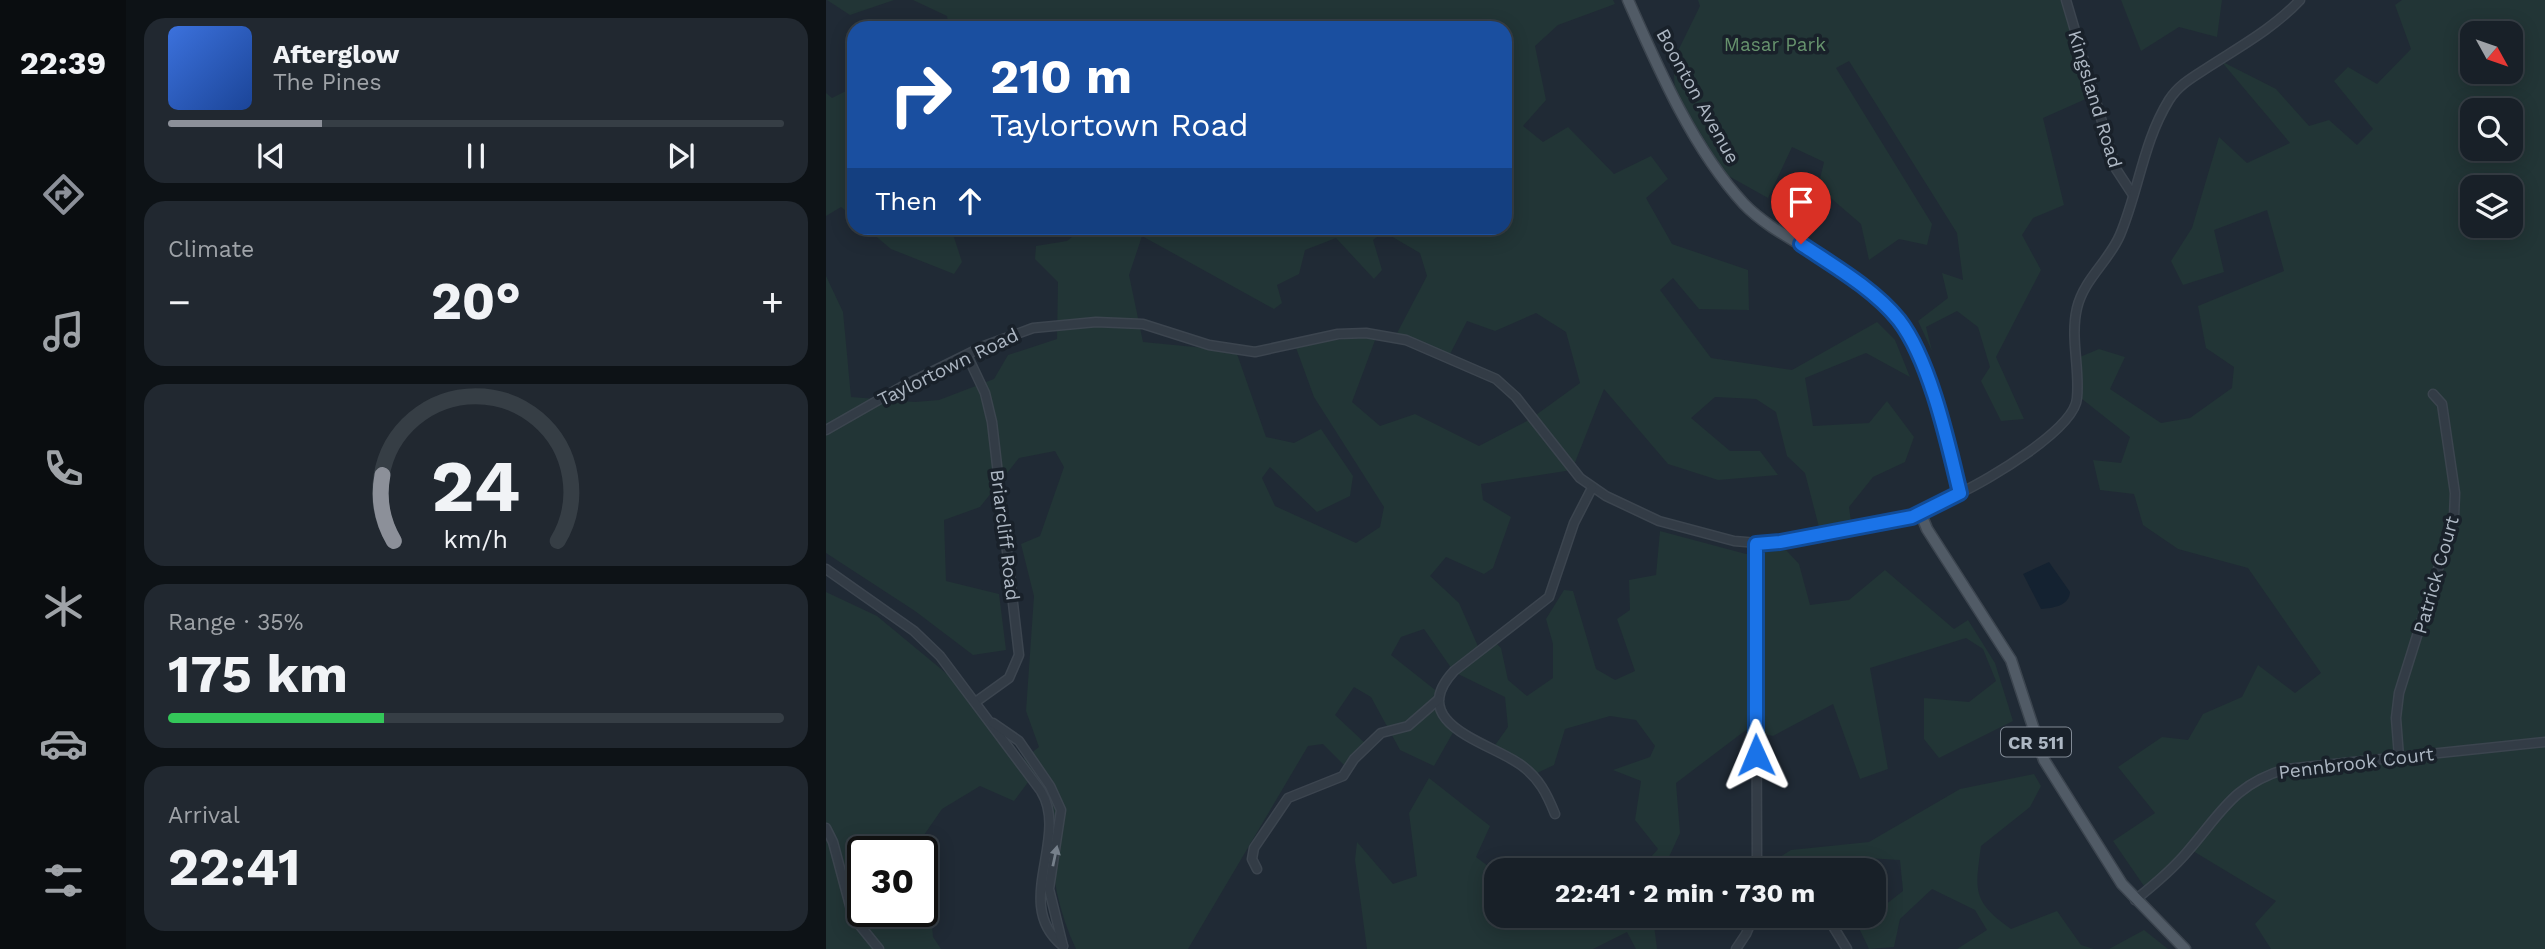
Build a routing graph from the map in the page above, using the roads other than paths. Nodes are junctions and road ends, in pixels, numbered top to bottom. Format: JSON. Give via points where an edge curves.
{"nodes":[{"id":1,"x":1628,"y":0,"type":"edge"},
{"id":2,"x":2066,"y":0,"type":"edge"},
{"id":3,"x":2300,"y":0,"type":"edge"},
{"id":4,"x":2133,"y":195,"type":"junction"},
{"id":5,"x":967,"y":355,"type":"junction"},
{"id":6,"x":2433,"y":394,"type":"dead end"},
{"id":7,"x":826,"y":430,"type":"edge"},
{"id":8,"x":1592,"y":488,"type":"junction"},
{"id":9,"x":1960,"y":493,"type":"junction"},
{"id":10,"x":1921,"y":514,"type":"junction"},
{"id":11,"x":1756,"y":544,"type":"junction"},
{"id":12,"x":826,"y":569,"type":"edge"},
{"id":13,"x":1439,"y":699,"type":"junction"},
{"id":14,"x":976,"y":702,"type":"junction"},
{"id":15,"x":993,"y":723,"type":"junction"},
{"id":16,"x":2545,"y":742,"type":"edge"},
{"id":17,"x":2399,"y":757,"type":"junction"},
{"id":18,"x":1053,"y":790,"type":"junction"},
{"id":19,"x":1044,"y":796,"type":"junction"},
{"id":20,"x":1555,"y":814,"type":"dead end"},
{"id":21,"x":826,"y":828,"type":"edge"},
{"id":22,"x":1757,"y":858,"type":"edge"},
{"id":23,"x":1257,"y":869,"type":"dead end"},
{"id":24,"x":1041,"y":876,"type":"junction"},
{"id":25,"x":1051,"y":877,"type":"junction"},
{"id":26,"x":2135,"y":900,"type":"junction"},
{"id":27,"x":1749,"y":928,"type":"edge"},
{"id":28,"x":1834,"y":928,"type":"edge"},
{"id":29,"x":1063,"y":947,"type":"edge"},
{"id":30,"x":879,"y":949,"type":"edge"},
{"id":31,"x":1735,"y":949,"type":"edge"},
{"id":32,"x":1847,"y":949,"type":"edge"},
{"id":33,"x":2185,"y":949,"type":"edge"}],
"edges":[{"from":1,"to":9,"type":"main road","name":"Boonton Avenue","via":[[1676,101],[1733,192],[1756,215],[1858,283],[1892,312],[1909,334],[1921,358]]},
{"from":2,"to":4,"type":"street","name":"Kingsland Road","via":[[2116,169]]},
{"from":3,"to":4,"type":"street","via":[[2174,93],[2149,141]]},
{"from":4,"to":9,"type":"street","via":[[2119,237],[2078,306],[2074,412],[2003,469]]},
{"from":5,"to":7,"type":"street","name":"Taylortown Road"},
{"from":5,"to":8,"type":"street","name":"Taylortown Road","via":[[1027,329],[1096,322],[1143,324],[1246,352],[1339,333],[1401,338],[1483,372],[1506,387],[1570,468]]},
{"from":5,"to":14,"type":"street","name":"Briarcliff Road","via":[[985,393],[992,422],[1019,654],[1009,678]]},
{"from":6,"to":17,"type":"street","name":"Patrick Court","via":[[2442,404],[2455,493],[2454,519],[2399,693]]},
{"from":8,"to":11,"type":"street","name":"Taylortown Road","via":[[1659,521]]},
{"from":8,"to":13,"type":"street","via":[[1574,523],[1549,597],[1454,671],[1441,687]]},
{"from":9,"to":10,"type":"main road"},
{"from":10,"to":11,"type":"street","name":"Taylortown Road"},
{"from":10,"to":26,"type":"main road","number":"CR 511","via":[[2011,660],[2044,760]]},
{"from":11,"to":22,"type":"street"},
{"from":12,"to":14,"type":"street","via":[[928,643]]},
{"from":13,"to":20,"type":"street","via":[[1454,727],[1533,776]]},
{"from":13,"to":23,"type":"street","via":[[1408,726],[1381,733],[1343,776],[1288,797],[1254,848],[1252,859]]},
{"from":14,"to":15,"type":"street"},
{"from":15,"to":18,"type":"street","via":[[1018,741]]},
{"from":15,"to":19,"type":"street"},
{"from":16,"to":17,"type":"street","name":"Pennbrook Court"},
{"from":17,"to":26,"type":"street","name":"Pennbrook Court","via":[[2286,769],[2251,782],[2228,800],[2174,866]]},
{"from":18,"to":19,"type":"street"},
{"from":25,"to":18,"type":"street","one_way":true,"via":[[1061,810]]},
{"from":19,"to":24,"type":"street","via":[[1051,819]]},
{"from":21,"to":30,"type":"street","via":[[853,917]]},
{"from":24,"to":25,"type":"street"},
{"from":24,"to":29,"type":"street","via":[[1041,905],[1051,937]]},
{"from":25,"to":29,"type":"street","via":[[1050,900]]},
{"from":26,"to":33,"type":"main road","number":"CR 511"},
{"from":27,"to":31,"type":"street"},
{"from":28,"to":32,"type":"street"}]}
